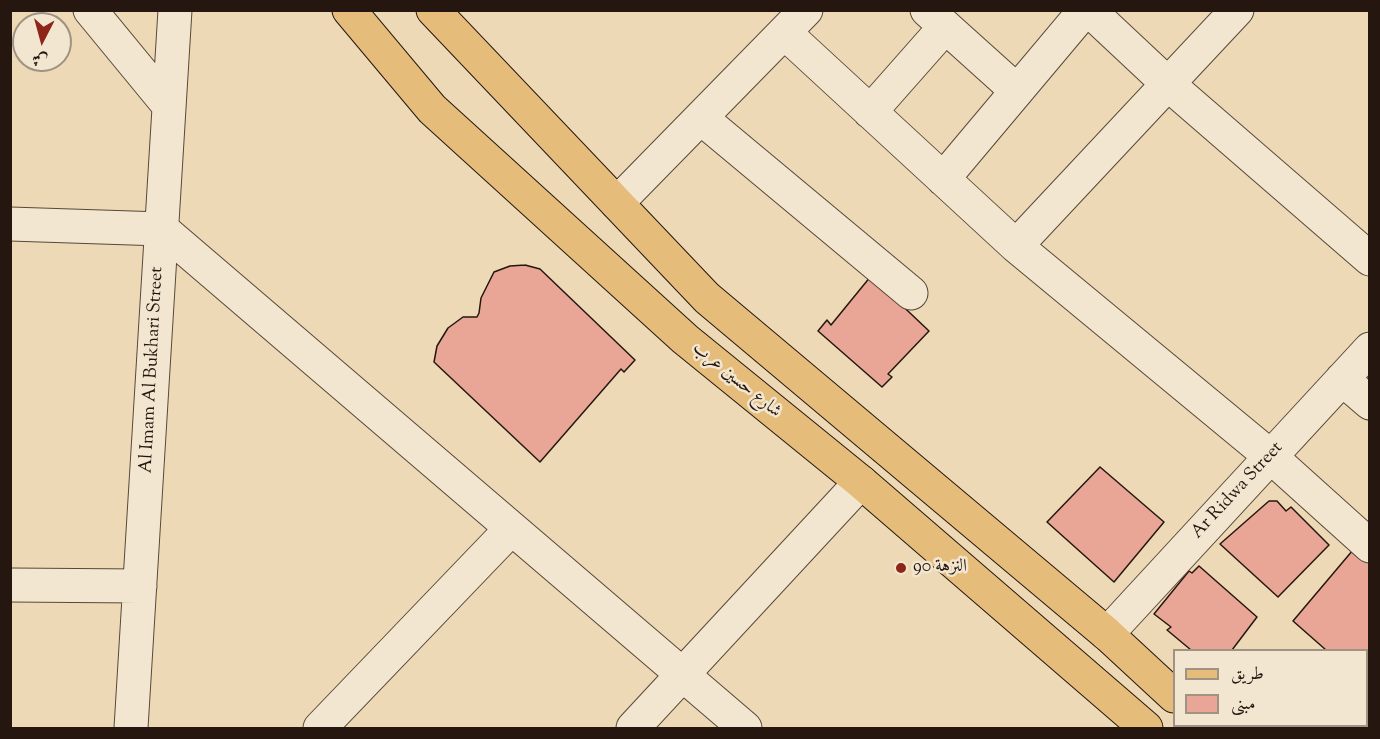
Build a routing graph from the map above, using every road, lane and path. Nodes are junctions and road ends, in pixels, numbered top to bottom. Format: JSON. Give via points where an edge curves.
{"nodes":[{"id":1,"x":90,"y":10,"type":"edge"},
{"id":2,"x":175,"y":10,"type":"edge"},
{"id":3,"x":349,"y":10,"type":"edge"},
{"id":4,"x":434,"y":10,"type":"edge"},
{"id":5,"x":1087,"y":10,"type":"edge"},
{"id":6,"x":1234,"y":12,"type":"edge"},
{"id":7,"x":936,"y":19,"type":"edge"},
{"id":8,"x":795,"y":22,"type":"edge"},
{"id":9,"x":1168,"y":84,"type":"junction"},
{"id":10,"x":1017,"y":91,"type":"junction"},
{"id":11,"x":169,"y":106,"type":"junction"},
{"id":12,"x":870,"y":112,"type":"junction"},
{"id":13,"x":701,"y":118,"type":"junction"},
{"id":14,"x":943,"y":179,"type":"junction"},
{"id":15,"x":617,"y":203,"type":"junction"},
{"id":16,"x":10,"y":224,"type":"edge"},
{"id":17,"x":162,"y":229,"type":"junction"},
{"id":18,"x":1016,"y":246,"type":"junction"},
{"id":19,"x":1370,"y":259,"type":"edge"},
{"id":20,"x":911,"y":293,"type":"dead end"},
{"id":21,"x":1370,"y":349,"type":"edge"},
{"id":22,"x":1342,"y":379,"type":"junction"},
{"id":23,"x":1370,"y":403,"type":"edge"},
{"id":24,"x":1270,"y":456,"type":"junction"},
{"id":25,"x":861,"y":482,"type":"junction"},
{"id":26,"x":512,"y":529,"type":"junction"},
{"id":27,"x":1370,"y":546,"type":"edge"},
{"id":28,"x":10,"y":585,"type":"edge"},
{"id":29,"x":140,"y":586,"type":"junction"},
{"id":30,"x":1107,"y":634,"type":"junction"},
{"id":31,"x":682,"y":674,"type":"junction"},
{"id":32,"x":1173,"y":695,"type":"edge"},
{"id":33,"x":131,"y":729,"type":"edge"},
{"id":34,"x":320,"y":729,"type":"edge"},
{"id":35,"x":633,"y":729,"type":"edge"},
{"id":36,"x":745,"y":729,"type":"edge"},
{"id":37,"x":1146,"y":729,"type":"edge"}],
"edges":[{"from":1,"to":11,"type":"street"},
{"from":2,"to":11,"type":"street","name":"Al Imam Al Bukhari Street"},
{"from":3,"to":25,"type":"main road","name":"شارع حسين عرب","via":[[432,109],[685,339]]},
{"from":4,"to":15,"type":"main road"},
{"from":5,"to":9,"type":"street"},
{"from":5,"to":10,"type":"street"},
{"from":6,"to":9,"type":"street"},
{"from":7,"to":10,"type":"street"},
{"from":7,"to":12,"type":"street"},
{"from":8,"to":12,"type":"street"},
{"from":8,"to":13,"type":"street"},
{"from":9,"to":18,"type":"street"},
{"from":9,"to":19,"type":"street"},
{"from":10,"to":14,"type":"street"},
{"from":11,"to":17,"type":"street","name":"Al Imam Al Bukhari Street"},
{"from":12,"to":14,"type":"street"},
{"from":13,"to":15,"type":"street"},
{"from":13,"to":20,"type":"street"},
{"from":14,"to":18,"type":"street"},
{"from":15,"to":30,"type":"main road","via":[[707,298]]},
{"from":16,"to":17,"type":"street"},
{"from":17,"to":26,"type":"street"},
{"from":17,"to":29,"type":"street","name":"Al Imam Al Bukhari Street"},
{"from":18,"to":24,"type":"street"},
{"from":21,"to":22,"type":"street","name":"Ar Ridwa Street"},
{"from":22,"to":23,"type":"street"},
{"from":22,"to":24,"type":"street","name":"Ar Ridwa Street"},
{"from":24,"to":27,"type":"street"},
{"from":24,"to":30,"type":"street","name":"Ar Ridwa Street"},
{"from":25,"to":31,"type":"street"},
{"from":25,"to":37,"type":"main road","name":"شارع حسين عرب"},
{"from":26,"to":31,"type":"street"},
{"from":26,"to":34,"type":"street"},
{"from":28,"to":29,"type":"street"},
{"from":29,"to":33,"type":"street","name":"Al Imam Al Bukhari Street"},
{"from":30,"to":32,"type":"main road"},
{"from":31,"to":35,"type":"street"},
{"from":31,"to":36,"type":"street"}]}
